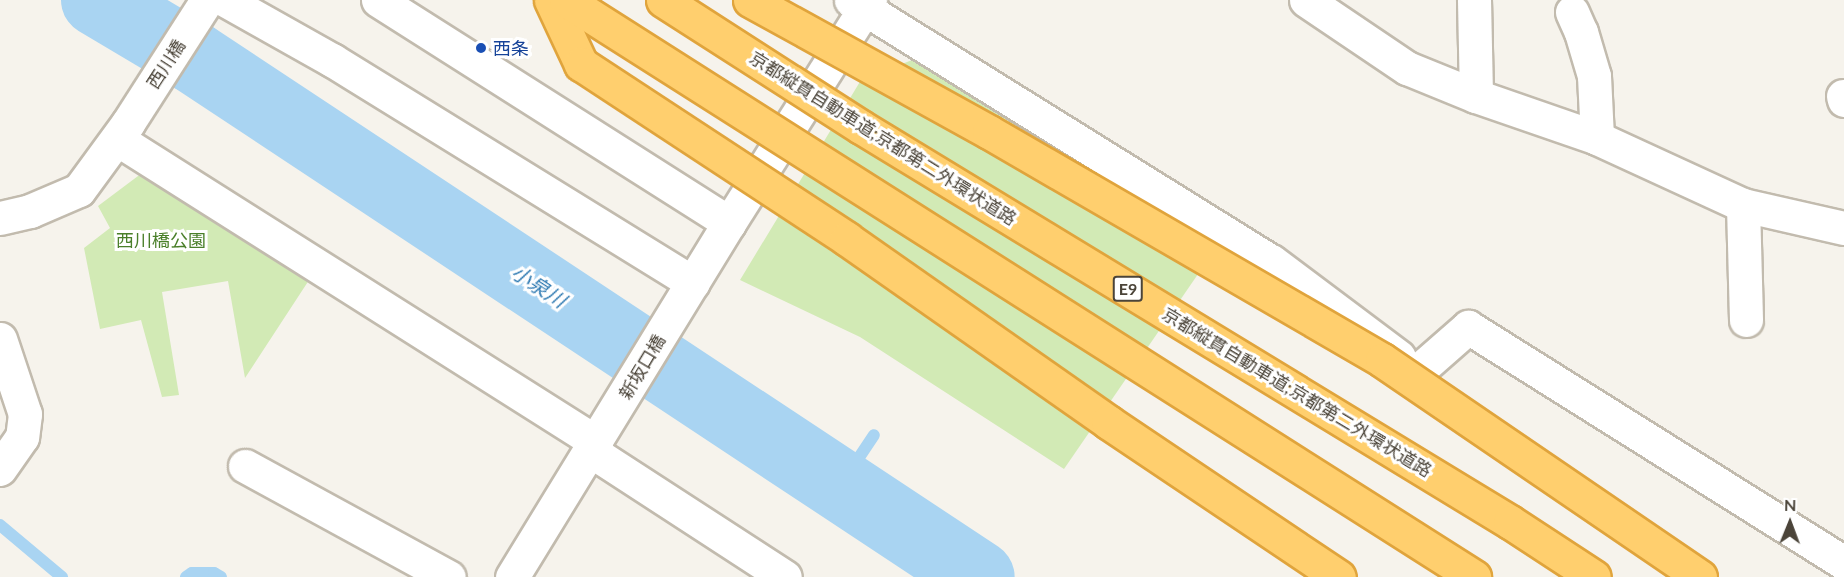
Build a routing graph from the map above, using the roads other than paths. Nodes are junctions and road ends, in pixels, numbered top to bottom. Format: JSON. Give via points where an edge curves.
{"nodes":[{"id":1,"x":378,"y":0,"type":"edge"},
{"id":2,"x":551,"y":0,"type":"edge"},
{"id":3,"x":566,"y":0,"type":"edge"},
{"id":4,"x":663,"y":0,"type":"edge"},
{"id":5,"x":750,"y":0,"type":"edge"},
{"id":6,"x":1306,"y":0,"type":"edge"},
{"id":7,"x":1474,"y":0,"type":"edge"},
{"id":8,"x":212,"y":2,"type":"edge"},
{"id":9,"x":861,"y":3,"type":"edge"},
{"id":10,"x":1572,"y":12,"type":"dead end"},
{"id":11,"x":1476,"y":96,"type":"junction"},
{"id":12,"x":1843,"y":96,"type":"edge"},
{"id":13,"x":1844,"y":100,"type":"edge"},
{"id":14,"x":122,"y":131,"type":"junction"},
{"id":15,"x":1597,"y":138,"type":"junction"},
{"id":16,"x":1743,"y":205,"type":"junction"},
{"id":17,"x":0,"y":218,"type":"edge"},
{"id":18,"x":729,"y":223,"type":"junction"},
{"id":19,"x":1844,"y":228,"type":"edge"},
{"id":20,"x":686,"y":294,"type":"junction"},
{"id":21,"x":1746,"y":320,"type":"dead end"},
{"id":22,"x":0,"y":339,"type":"edge"},
{"id":23,"x":1418,"y":372,"type":"junction"},
{"id":24,"x":598,"y":441,"type":"junction"},
{"id":25,"x":245,"y":466,"type":"dead end"},
{"id":26,"x":0,"y":469,"type":"edge"},
{"id":27,"x":1844,"y":563,"type":"edge"},
{"id":28,"x":449,"y":577,"type":"edge"},
{"id":29,"x":512,"y":577,"type":"edge"},
{"id":30,"x":785,"y":577,"type":"edge"},
{"id":31,"x":1339,"y":577,"type":"edge"},
{"id":32,"x":1474,"y":577,"type":"edge"},
{"id":33,"x":1594,"y":577,"type":"edge"},
{"id":34,"x":1686,"y":577,"type":"edge"},
{"id":35,"x":1700,"y":577,"type":"edge"}],
"edges":[{"from":1,"to":18,"type":"street"},
{"from":2,"to":31,"type":"highway","bridge":true,"via":[[581,64],[847,239],[1108,422]]},
{"from":3,"to":32,"type":"highway","bridge":true},
{"from":4,"to":33,"type":"highway","name":"京都縦貫自動車道;京都第二外環状道路","number":"E9","bridge":true,"via":[[861,127]]},
{"from":5,"to":35,"type":"highway","bridge":true,"via":[[989,132],[1382,360]]},
{"from":6,"to":11,"type":"street","via":[[1407,68]]},
{"from":7,"to":11,"type":"street"},
{"from":8,"to":14,"type":"street","name":"西川橋"},
{"from":8,"to":20,"type":"street","via":[[342,66]]},
{"from":9,"to":18,"type":"street","name":"新坂口橋"},
{"from":9,"to":23,"type":"street","via":[[1272,261]]},
{"from":10,"to":15,"type":"street","via":[[1594,76]]},
{"from":11,"to":15,"type":"street"},
{"from":12,"to":13,"type":"street"},
{"from":14,"to":17,"type":"street","name":"西川橋","via":[[79,190],[30,211]]},
{"from":14,"to":24,"type":"street"},
{"from":15,"to":16,"type":"street"},
{"from":16,"to":19,"type":"street"},
{"from":16,"to":21,"type":"street"},
{"from":18,"to":20,"type":"street","name":"新坂口橋"},
{"from":20,"to":24,"type":"street","name":"新坂口橋"},
{"from":22,"to":26,"type":"street","via":[[25,414],[22,437]]},
{"from":23,"to":27,"type":"street","via":[[1468,327]]},
{"from":23,"to":34,"type":"street"},
{"from":24,"to":29,"type":"street","name":"新坂口橋"},
{"from":24,"to":30,"type":"street"},
{"from":25,"to":28,"type":"street"}]}
